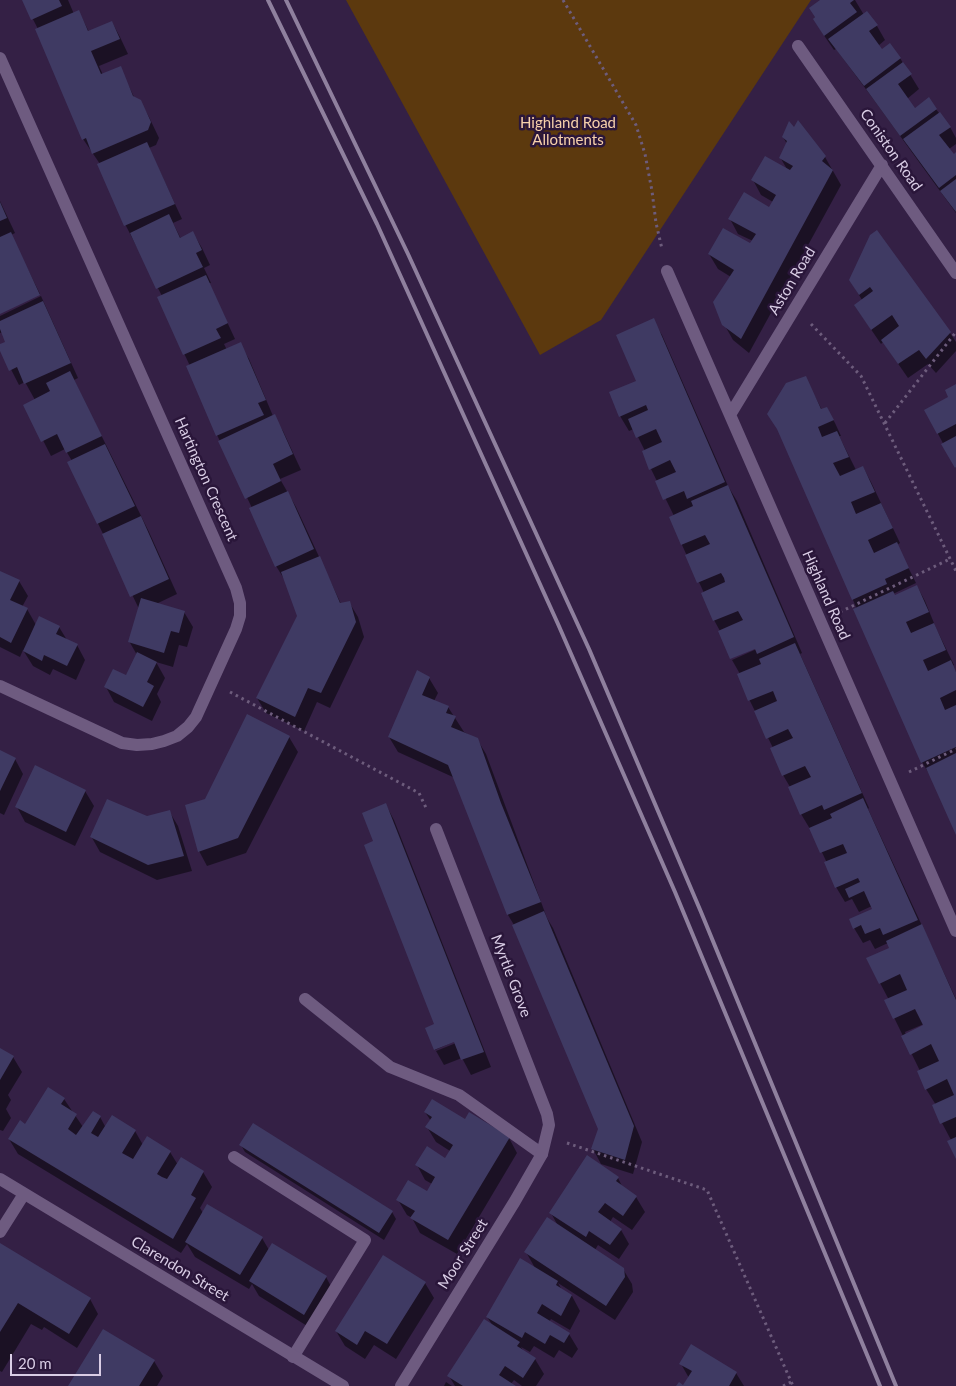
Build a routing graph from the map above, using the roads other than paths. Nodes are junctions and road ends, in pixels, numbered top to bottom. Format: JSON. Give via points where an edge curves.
{"nodes":[{"id":1,"x":798,"y":46,"type":"dead end"},
{"id":2,"x":0,"y":58,"type":"edge"},
{"id":3,"x":882,"y":165,"type":"junction"},
{"id":4,"x":668,"y":271,"type":"road end"},
{"id":5,"x":956,"y":273,"type":"edge"},
{"id":6,"x":730,"y":414,"type":"junction"},
{"id":7,"x":0,"y":686,"type":"edge"},
{"id":8,"x":436,"y":829,"type":"road end"},
{"id":9,"x":956,"y":931,"type":"edge"},
{"id":10,"x":304,"y":999,"type":"dead end"},
{"id":11,"x":547,"y":1136,"type":"joint"},
{"id":12,"x":542,"y":1154,"type":"junction"},
{"id":13,"x":234,"y":1157,"type":"dead end"},
{"id":14,"x":0,"y":1179,"type":"edge"},
{"id":15,"x":24,"y":1194,"type":"junction"},
{"id":16,"x":0,"y":1232,"type":"edge"},
{"id":17,"x":293,"y":1357,"type":"junction"},
{"id":18,"x":343,"y":1386,"type":"edge"},
{"id":19,"x":400,"y":1386,"type":"edge"}],
"edges":[{"from":1,"to":3,"type":"street","name":"Coniston Road"},
{"from":2,"to":7,"type":"street","name":"Hartington Crescent","via":[[240,603],[236,629],[196,717],[188,727],[164,742],[137,745],[122,742]]},
{"from":3,"to":5,"type":"street","name":"Coniston Road"},
{"from":3,"to":6,"type":"street","name":"Aston Road"},
{"from":4,"to":6,"type":"street","name":"Highland Road"},
{"from":6,"to":9,"type":"street","name":"Highland Road"},
{"from":8,"to":11,"type":"street","name":"Myrtle Grove","via":[[547,1114]]},
{"from":10,"to":12,"type":"street","via":[[390,1067],[458,1095]]},
{"from":11,"to":12,"type":"street","name":"Moor Street"},
{"from":12,"to":19,"type":"street","name":"Moor Street"},
{"from":13,"to":17,"type":"street","via":[[365,1240]]},
{"from":14,"to":15,"type":"street","name":"Clarendon Street"},
{"from":15,"to":16,"type":"street"},
{"from":15,"to":17,"type":"street","name":"Clarendon Street"},
{"from":17,"to":18,"type":"street","name":"Clarendon Street"}]}
